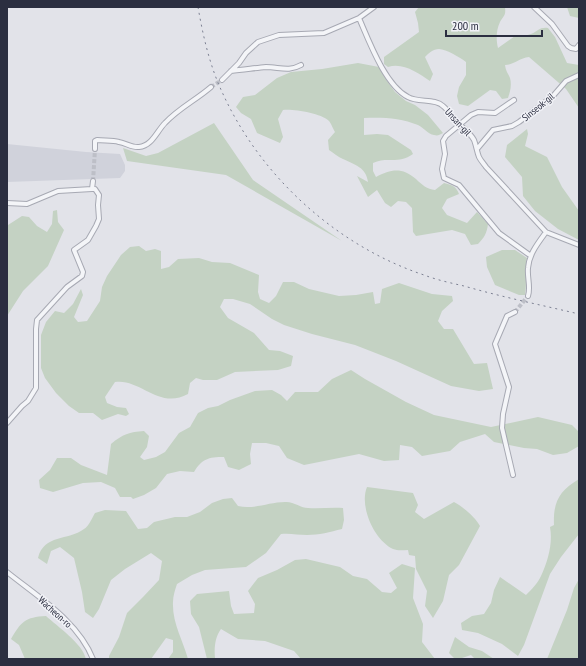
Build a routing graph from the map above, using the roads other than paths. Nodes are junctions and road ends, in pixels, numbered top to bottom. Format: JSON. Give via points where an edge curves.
{"nodes":[{"id":1,"x":374,"y":7,"type":"edge"},
{"id":2,"x":534,"y":7,"type":"edge"},
{"id":3,"x":358,"y":18,"type":"junction"},
{"id":4,"x":579,"y":45,"type":"edge"},
{"id":5,"x":301,"y":65,"type":"dead end"},
{"id":6,"x":231,"y":71,"type":"junction"},
{"id":7,"x":579,"y":75,"type":"edge"},
{"id":8,"x":222,"y":80,"type":"tunnel mouth"},
{"id":9,"x":211,"y":87,"type":"tunnel mouth"},
{"id":10,"x":514,"y":100,"type":"dead end"},
{"id":11,"x":459,"y":124,"type":"junction"},
{"id":12,"x":477,"y":149,"type":"junction"},
{"id":13,"x":95,"y":150,"type":"tunnel mouth"},
{"id":14,"x":93,"y":181,"type":"tunnel mouth"},
{"id":15,"x":92,"y":189,"type":"junction"},
{"id":16,"x":7,"y":203,"type":"edge"},
{"id":17,"x":546,"y":232,"type":"junction"},
{"id":18,"x":579,"y":245,"type":"edge"},
{"id":19,"x":531,"y":256,"type":"junction"},
{"id":20,"x":528,"y":296,"type":"tunnel mouth"},
{"id":21,"x":515,"y":312,"type":"tunnel mouth"},
{"id":22,"x":7,"y":423,"type":"edge"},
{"id":23,"x":513,"y":475,"type":"dead end"},
{"id":24,"x":7,"y":572,"type":"edge"},
{"id":25,"x":93,"y":659,"type":"edge"}],
"edges":[{"from":1,"to":3,"type":"street"},
{"from":2,"to":4,"type":"street","via":[[552,24],[568,46],[576,49]]},
{"from":3,"to":6,"type":"street","via":[[324,34],[279,35],[258,42]]},
{"from":3,"to":11,"type":"street","name":"Unsan-gil","via":[[389,79],[415,101],[441,104]]},
{"from":5,"to":6,"type":"street","via":[[288,69],[267,67]]},
{"from":6,"to":8,"type":"street"},
{"from":7,"to":12,"type":"street","name":"Sinseok-gil","via":[[566,81],[553,96],[519,122],[492,130]]},
{"from":9,"to":13,"type":"street","via":[[180,108],[145,146],[136,148],[117,141],[97,140]]},
{"from":10,"to":11,"type":"street","via":[[495,113],[475,113]]},
{"from":11,"to":12,"type":"street","name":"Unsan-gil","via":[[470,134]]},
{"from":11,"to":19,"type":"street","via":[[443,141],[444,178],[459,185],[499,234]]},
{"from":12,"to":17,"type":"street","name":"Unsan-gil","via":[[479,158],[486,167]]},
{"from":14,"to":15,"type":"street"},
{"from":15,"to":16,"type":"street","via":[[58,190],[27,204]]},
{"from":15,"to":22,"type":"street","via":[[99,195],[99,219],[88,240],[74,250],[83,272],[82,276],[67,287],[37,320],[36,388],[28,401]]},
{"from":17,"to":18,"type":"street","name":"Unsan-gil"},
{"from":17,"to":19,"type":"street"},
{"from":19,"to":20,"type":"street","via":[[528,267]]},
{"from":21,"to":23,"type":"street","via":[[506,316],[495,344],[509,387],[502,428]]},
{"from":24,"to":25,"type":"street","name":"Wacheon-ro","via":[[62,616],[78,633]]}]}
